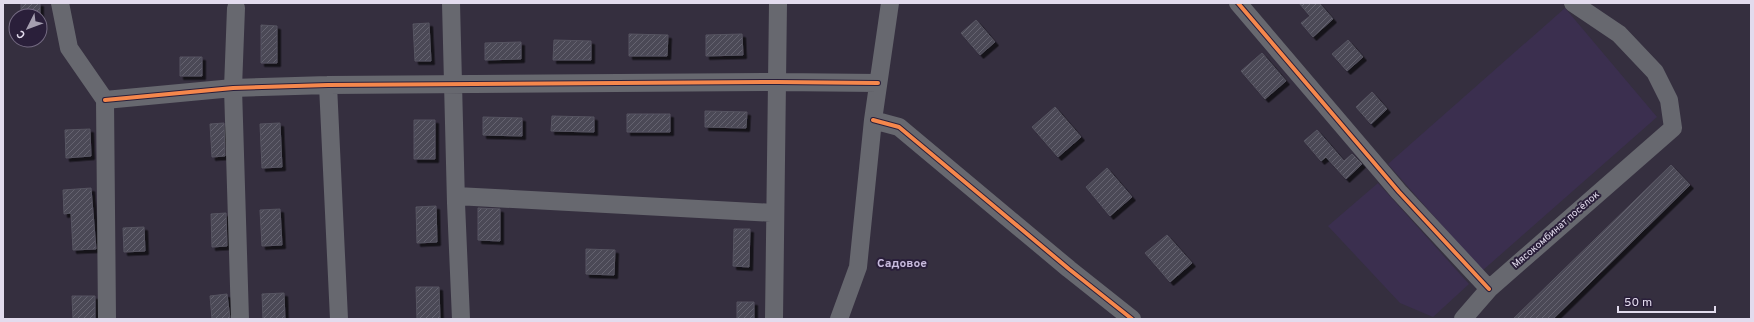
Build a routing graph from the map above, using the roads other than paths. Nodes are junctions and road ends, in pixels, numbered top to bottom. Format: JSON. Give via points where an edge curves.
{"nodes":[{"id":1,"x":60,"y":3,"type":"edge"},
{"id":2,"x":452,"y":3,"type":"edge"},
{"id":3,"x":778,"y":3,"type":"edge"},
{"id":4,"x":890,"y":3,"type":"edge"},
{"id":5,"x":1238,"y":3,"type":"edge"},
{"id":6,"x":1573,"y":3,"type":"edge"},
{"id":7,"x":236,"y":8,"type":"dead end"},
{"id":8,"x":777,"y":82,"type":"junction"},
{"id":9,"x":878,"y":83,"type":"junction"},
{"id":10,"x":328,"y":84,"type":"junction"},
{"id":11,"x":454,"y":84,"type":"junction"},
{"id":12,"x":233,"y":88,"type":"junction"},
{"id":13,"x":105,"y":100,"type":"junction"},
{"id":14,"x":873,"y":120,"type":"junction"},
{"id":15,"x":456,"y":196,"type":"junction"},
{"id":16,"x":775,"y":213,"type":"junction"},
{"id":17,"x":1489,"y":289,"type":"junction"},
{"id":18,"x":107,"y":318,"type":"edge"},
{"id":19,"x":240,"y":319,"type":"edge"},
{"id":20,"x":339,"y":319,"type":"edge"},
{"id":21,"x":461,"y":319,"type":"edge"},
{"id":22,"x":774,"y":319,"type":"edge"},
{"id":23,"x":839,"y":319,"type":"edge"},
{"id":24,"x":1132,"y":319,"type":"edge"},
{"id":25,"x":1463,"y":319,"type":"edge"}],
"edges":[{"from":1,"to":13,"type":"street","via":[[69,48]]},
{"from":2,"to":11,"type":"street"},
{"from":3,"to":8,"type":"street"},
{"from":4,"to":9,"type":"street"},
{"from":5,"to":17,"type":"street","via":[[1400,192]]},
{"from":6,"to":17,"type":"street","name":"Мясокомбинат посёлок","via":[[1619,34],[1655,72],[1669,100],[1673,128]]},
{"from":7,"to":12,"type":"street"},
{"from":8,"to":9,"type":"street"},
{"from":8,"to":11,"type":"street"},
{"from":8,"to":16,"type":"street"},
{"from":9,"to":14,"type":"street"},
{"from":10,"to":11,"type":"street"},
{"from":10,"to":12,"type":"street"},
{"from":10,"to":20,"type":"street"},
{"from":11,"to":15,"type":"street"},
{"from":12,"to":13,"type":"street"},
{"from":12,"to":19,"type":"street"},
{"from":13,"to":18,"type":"street"},
{"from":14,"to":23,"type":"street","via":[[858,267]]},
{"from":14,"to":24,"type":"street","via":[[899,126],[1062,264]]},
{"from":15,"to":16,"type":"street"},
{"from":15,"to":21,"type":"street"},
{"from":16,"to":22,"type":"street"},
{"from":17,"to":25,"type":"street","name":"Мясокомбинат посёлок"}]}
